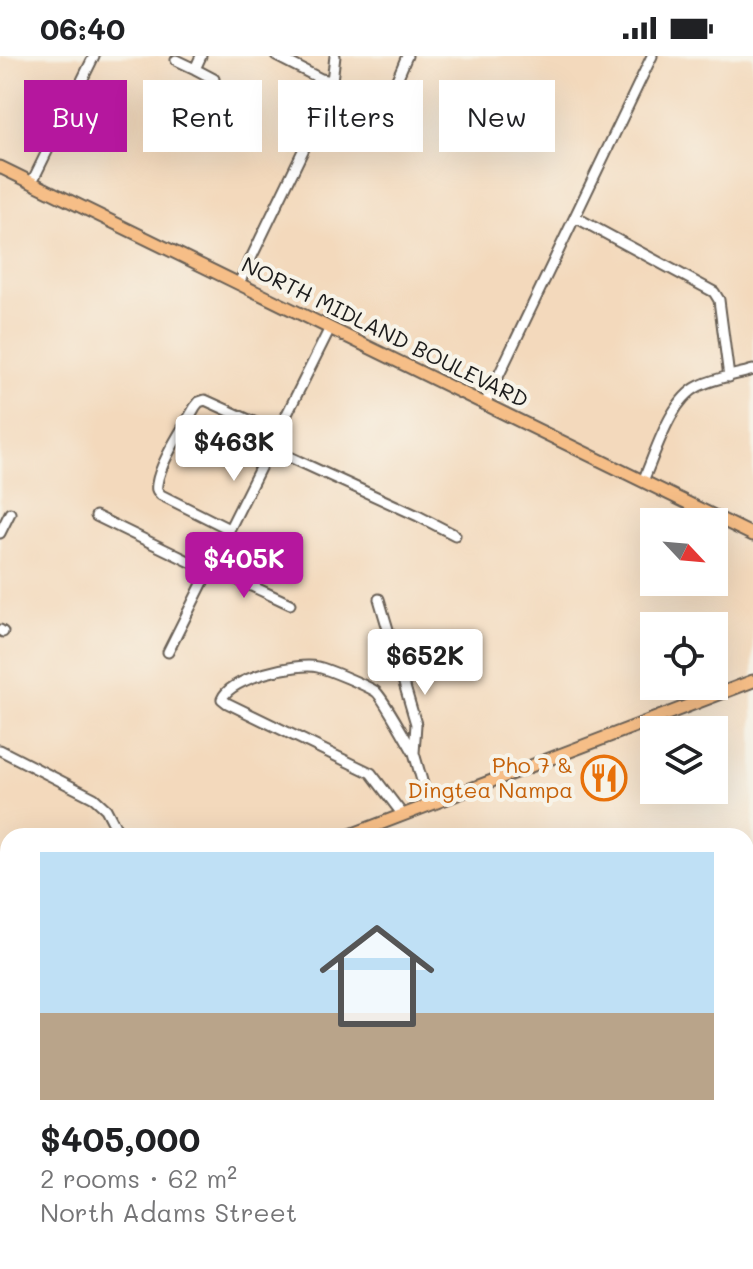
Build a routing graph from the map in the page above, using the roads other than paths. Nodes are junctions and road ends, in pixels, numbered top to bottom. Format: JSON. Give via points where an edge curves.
{"nodes":[{"id":1,"x":94,"y":56,"type":"edge"},
{"id":2,"x":201,"y":56,"type":"edge"},
{"id":3,"x":276,"y":56,"type":"edge"},
{"id":4,"x":335,"y":56,"type":"edge"},
{"id":5,"x":407,"y":56,"type":"edge"},
{"id":6,"x":652,"y":56,"type":"edge"},
{"id":7,"x":176,"y":60,"type":"dead end"},
{"id":8,"x":195,"y":69,"type":"junction"},
{"id":9,"x":214,"y":79,"type":"dead end"},
{"id":10,"x":326,"y":80,"type":"edge"},
{"id":11,"x":332,"y":80,"type":"edge"},
{"id":12,"x":396,"y":80,"type":"edge"},
{"id":13,"x":302,"y":152,"type":"edge"},
{"id":14,"x":0,"y":167,"type":"edge"},
{"id":15,"x":32,"y":182,"type":"junction"},
{"id":16,"x":575,"y":217,"type":"junction"},
{"id":17,"x":239,"y":283,"type":"junction"},
{"id":18,"x":330,"y":328,"type":"junction"},
{"id":19,"x":753,"y":370,"type":"edge"},
{"id":20,"x":729,"y":377,"type":"junction"},
{"id":21,"x":485,"y":404,"type":"junction"},
{"id":22,"x":278,"y":433,"type":"junction"},
{"id":23,"x":270,"y":448,"type":"junction"},
{"id":24,"x":643,"y":481,"type":"junction"},
{"id":25,"x":10,"y":513,"type":"dead end"},
{"id":26,"x":96,"y":516,"type":"dead end"},
{"id":27,"x":229,"y":529,"type":"junction"},
{"id":28,"x":0,"y":533,"type":"edge"},
{"id":29,"x":455,"y":535,"type":"dead end"},
{"id":30,"x":753,"y":535,"type":"edge"},
{"id":31,"x":210,"y":569,"type":"junction"},
{"id":32,"x":379,"y":599,"type":"dead end"},
{"id":33,"x":290,"y":604,"type":"dead end"},
{"id":34,"x":168,"y":652,"type":"dead end"},
{"id":35,"x":753,"y":681,"type":"edge"},
{"id":36,"x":0,"y":750,"type":"edge"},
{"id":37,"x":414,"y":753,"type":"junction"},
{"id":38,"x":429,"y":805,"type":"junction"},
{"id":39,"x":403,"y":815,"type":"junction"},
{"id":40,"x":116,"y":828,"type":"edge"},
{"id":41,"x":369,"y":828,"type":"edge"}],
"edges":[{"from":1,"to":15,"type":"street"},
{"from":2,"to":8,"type":"street"},
{"from":3,"to":10,"type":"street"},
{"from":4,"to":11,"type":"street"},
{"from":5,"to":12,"type":"street"},
{"from":6,"to":16,"type":"street"},
{"from":7,"to":8,"type":"street"},
{"from":8,"to":9,"type":"street"},
{"from":13,"to":17,"type":"street"},
{"from":14,"to":15,"type":"main road","name":"NORTH MIDLAND BOULEVARD"},
{"from":15,"to":17,"type":"main road","name":"NORTH MIDLAND BOULEVARD"},
{"from":16,"to":20,"type":"street","via":[[714,292]]},
{"from":16,"to":21,"type":"street"},
{"from":17,"to":18,"type":"main road","name":"NORTH MIDLAND BOULEVARD"},
{"from":18,"to":21,"type":"main road","name":"NORTH MIDLAND BOULEVARD"},
{"from":18,"to":22,"type":"street"},
{"from":19,"to":20,"type":"street"},
{"from":20,"to":24,"type":"street","via":[[684,396]]},
{"from":21,"to":24,"type":"main road","name":"NORTH MIDLAND BOULEVARD"},
{"from":22,"to":23,"type":"street"},
{"from":22,"to":27,"type":"street","via":[[205,400],[195,407],[164,464],[157,482],[161,495]]},
{"from":23,"to":27,"type":"street"},
{"from":23,"to":29,"type":"street"},
{"from":24,"to":30,"type":"main road","name":"NORTH MIDLAND BOULEVARD"},
{"from":25,"to":28,"type":"street"},
{"from":26,"to":31,"type":"street"},
{"from":27,"to":31,"type":"street"},
{"from":31,"to":33,"type":"street"},
{"from":31,"to":34,"type":"street"},
{"from":32,"to":37,"type":"street","via":[[416,724]]},
{"from":35,"to":38,"type":"main road"},
{"from":36,"to":40,"type":"street","via":[[99,802]]},
{"from":37,"to":38,"type":"street"},
{"from":37,"to":39,"type":"street","via":[[378,692],[317,667],[289,668],[242,681],[222,699],[371,773]]},
{"from":38,"to":39,"type":"main road"},
{"from":39,"to":41,"type":"main road"}]}
